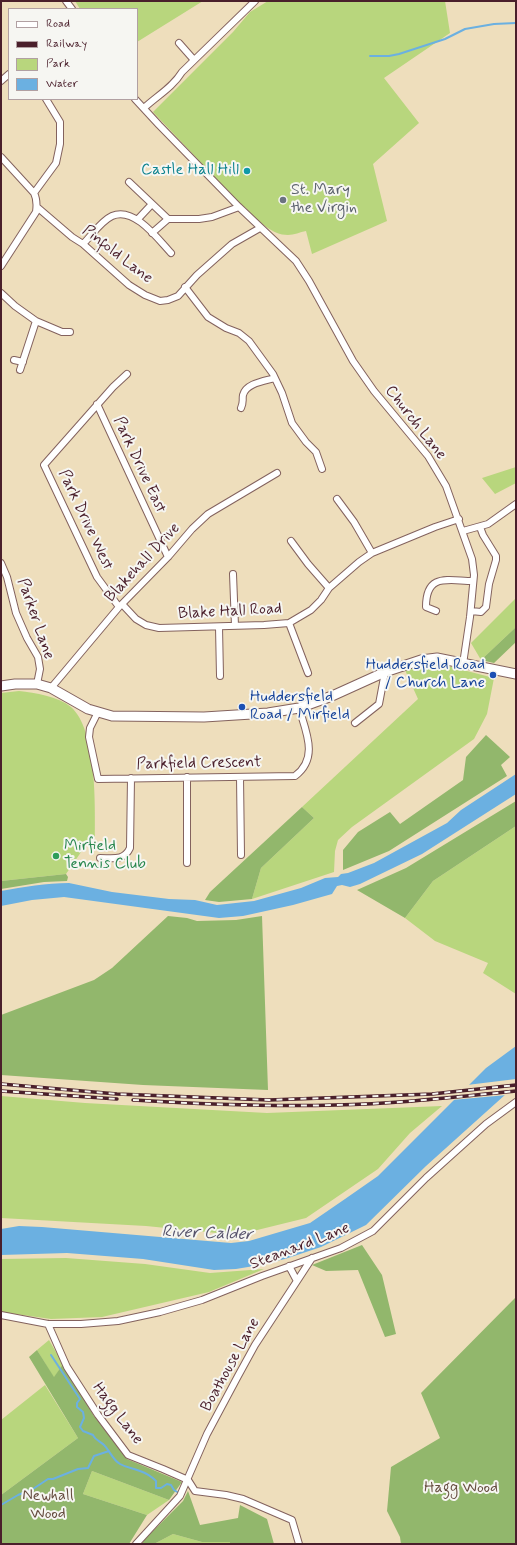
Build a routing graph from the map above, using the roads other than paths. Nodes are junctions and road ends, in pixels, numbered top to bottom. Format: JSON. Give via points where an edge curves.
{"nodes":[{"id":1,"x":255,"y":1,"type":"edge"},
{"id":2,"x":179,"y":43,"type":"dead end"},
{"id":3,"x":194,"y":60,"type":"junction"},
{"id":4,"x":47,"y":100,"type":"edge"},
{"id":5,"x":136,"y":100,"type":"edge"},
{"id":6,"x":144,"y":108,"type":"junction"},
{"id":7,"x":1,"y":156,"type":"edge"},
{"id":8,"x":129,"y":182,"type":"dead end"},
{"id":9,"x":35,"y":195,"type":"junction"},
{"id":10,"x":152,"y":204,"type":"junction"},
{"id":11,"x":37,"y":206,"type":"junction"},
{"id":12,"x":239,"y":207,"type":"junction"},
{"id":13,"x":138,"y":218,"type":"junction"},
{"id":14,"x":168,"y":219,"type":"junction"},
{"id":15,"x":260,"y":228,"type":"junction"},
{"id":16,"x":152,"y":233,"type":"junction"},
{"id":17,"x":83,"y":244,"type":"junction"},
{"id":18,"x":172,"y":253,"type":"dead end"},
{"id":19,"x":1,"y":266,"type":"edge"},
{"id":20,"x":185,"y":287,"type":"junction"},
{"id":21,"x":1,"y":293,"type":"edge"},
{"id":22,"x":36,"y":321,"type":"junction"},
{"id":23,"x":70,"y":332,"type":"dead end"},
{"id":24,"x":14,"y":360,"type":"dead end"},
{"id":25,"x":23,"y":362,"type":"junction"},
{"id":26,"x":20,"y":370,"type":"dead end"},
{"id":27,"x":127,"y":374,"type":"dead end"},
{"id":28,"x":274,"y":378,"type":"junction"},
{"id":29,"x":97,"y":404,"type":"junction"},
{"id":30,"x":241,"y":408,"type":"dead end"},
{"id":31,"x":322,"y":469,"type":"dead end"},
{"id":32,"x":274,"y":476,"type":"dead end"},
{"id":33,"x":337,"y":499,"type":"dead end"},
{"id":34,"x":516,"y":504,"type":"edge"},
{"id":35,"x":458,"y":519,"type":"junction"},
{"id":36,"x":480,"y":527,"type":"junction"},
{"id":37,"x":463,"y":531,"type":"junction"},
{"id":38,"x":291,"y":541,"type":"dead end"},
{"id":39,"x":372,"y":553,"type":"junction"},
{"id":40,"x":168,"y":557,"type":"junction"},
{"id":41,"x":1,"y":563,"type":"edge"},
{"id":42,"x":233,"y":574,"type":"dead end"},
{"id":43,"x":4,"y":579,"type":"edge"},
{"id":44,"x":474,"y":581,"type":"junction"},
{"id":45,"x":329,"y":588,"type":"junction"},
{"id":46,"x":120,"y":606,"type":"junction"},
{"id":47,"x":436,"y":611,"type":"dead end"},
{"id":48,"x":471,"y":611,"type":"junction"},
{"id":49,"x":289,"y":623,"type":"junction"},
{"id":50,"x":235,"y":626,"type":"junction"},
{"id":51,"x":218,"y":627,"type":"junction"},
{"id":52,"x":463,"y":664,"type":"junction"},
{"id":53,"x":385,"y":672,"type":"junction"},
{"id":54,"x":308,"y":673,"type":"dead end"},
{"id":55,"x":516,"y":674,"type":"edge"},
{"id":56,"x":220,"y":676,"type":"dead end"},
{"id":57,"x":37,"y":684,"type":"junction"},
{"id":58,"x":1,"y":686,"type":"edge"},
{"id":59,"x":51,"y":688,"type":"junction"},
{"id":60,"x":299,"y":708,"type":"junction"},
{"id":61,"x":98,"y":712,"type":"junction"},
{"id":62,"x":355,"y":723,"type":"dead end"},
{"id":63,"x":240,"y":777,"type":"junction"},
{"id":64,"x":131,"y":778,"type":"junction"},
{"id":65,"x":187,"y":778,"type":"junction"},
{"id":66,"x":241,"y":855,"type":"dead end"},
{"id":67,"x":100,"y":858,"type":"dead end"},
{"id":68,"x":187,"y":863,"type":"dead end"},
{"id":69,"x":516,"y":1102,"type":"edge"},
{"id":70,"x":312,"y":1258,"type":"junction"},
{"id":71,"x":289,"y":1266,"type":"junction"},
{"id":72,"x":297,"y":1281,"type":"junction"},
{"id":73,"x":1,"y":1315,"type":"edge"},
{"id":74,"x":48,"y":1324,"type":"junction"},
{"id":75,"x":188,"y":1480,"type":"junction"},
{"id":76,"x":136,"y":1544,"type":"edge"},
{"id":77,"x":299,"y":1544,"type":"edge"}],
"edges":[{"from":1,"to":3,"type":"street"},
{"from":2,"to":3,"type":"street"},
{"from":3,"to":6,"type":"street","via":[[177,80]]},
{"from":4,"to":9,"type":"street","via":[[60,122],[60,144],[56,163]]},
{"from":5,"to":6,"type":"street","name":"Church Lane"},
{"from":6,"to":12,"type":"street","name":"Church Lane"},
{"from":7,"to":9,"type":"street"},
{"from":8,"to":10,"type":"street"},
{"from":9,"to":11,"type":"street"},
{"from":10,"to":13,"type":"street"},
{"from":10,"to":14,"type":"street"},
{"from":11,"to":17,"type":"street","name":"Pinfold Lane"},
{"from":11,"to":19,"type":"street","via":[[36,212]]},
{"from":12,"to":14,"type":"street","via":[[212,218]]},
{"from":12,"to":15,"type":"street","name":"Church Lane"},
{"from":13,"to":16,"type":"street"},
{"from":13,"to":17,"type":"street","via":[[118,214],[111,216]]},
{"from":14,"to":16,"type":"street"},
{"from":15,"to":20,"type":"street","name":"Pinfold Lane","via":[[232,244]]},
{"from":15,"to":35,"type":"street","name":"Church Lane","via":[[296,261],[353,361],[374,391],[428,456],[446,486]]},
{"from":16,"to":18,"type":"street"},
{"from":17,"to":20,"type":"street","name":"Pinfold Lane","via":[[129,285],[145,295],[157,300],[168,300],[178,296]]},
{"from":20,"to":28,"type":"street","via":[[208,317],[249,340]]},
{"from":21,"to":22,"type":"street"},
{"from":22,"to":23,"type":"street","via":[[62,332]]},
{"from":22,"to":25,"type":"street"},
{"from":24,"to":25,"type":"street"},
{"from":25,"to":26,"type":"street"},
{"from":27,"to":29,"type":"street","name":"Park Drive West"},
{"from":28,"to":30,"type":"street","via":[[247,389],[243,395],[244,402]]},
{"from":28,"to":31,"type":"street","via":[[292,423],[316,452]]},
{"from":29,"to":40,"type":"street","name":"Park Drive East"},
{"from":29,"to":46,"type":"street","name":"Park Drive West","via":[[44,465],[97,577]]},
{"from":32,"to":40,"type":"street","name":"Blakehall Drive","via":[[208,514]]},
{"from":33,"to":39,"type":"street"},
{"from":34,"to":36,"type":"street"},
{"from":35,"to":37,"type":"street","name":"Church Lane"},
{"from":35,"to":39,"type":"street","name":"Blake Hall Road"},
{"from":36,"to":37,"type":"street"},
{"from":36,"to":48,"type":"street","via":[[496,560],[489,584],[486,609],[481,612]]},
{"from":37,"to":44,"type":"street","name":"Church Lane","via":[[472,559]]},
{"from":38,"to":45,"type":"street"},
{"from":39,"to":45,"type":"street","name":"Blake Hall Road"},
{"from":40,"to":46,"type":"street","name":"Blakehall Drive"},
{"from":41,"to":43,"type":"street","name":"Parker Lane"},
{"from":42,"to":50,"type":"street"},
{"from":43,"to":57,"type":"street","name":"Parker Lane","via":[[16,613],[38,657],[40,669]]},
{"from":44,"to":47,"type":"street","via":[[440,580],[431,584],[426,596],[426,607]]},
{"from":44,"to":48,"type":"street","name":"Church Lane"},
{"from":45,"to":49,"type":"street","name":"Blake Hall Road","via":[[311,610]]},
{"from":46,"to":51,"type":"street","name":"Blake Hall Road","via":[[146,625],[159,628]]},
{"from":46,"to":59,"type":"street","name":"Blakehall Drive"},
{"from":48,"to":52,"type":"street","name":"Church Lane"},
{"from":49,"to":50,"type":"street","name":"Blake Hall Road"},
{"from":49,"to":54,"type":"street"},
{"from":50,"to":51,"type":"street","name":"Blake Hall Road"},
{"from":51,"to":56,"type":"street"},
{"from":52,"to":53,"type":"highway","via":[[437,658],[421,660]]},
{"from":52,"to":55,"type":"highway"},
{"from":53,"to":60,"type":"highway"},
{"from":53,"to":62,"type":"street","via":[[379,704]]},
{"from":57,"to":58,"type":"highway"},
{"from":57,"to":59,"type":"highway"},
{"from":59,"to":61,"type":"highway"},
{"from":60,"to":61,"type":"highway","via":[[204,717],[112,716]]},
{"from":60,"to":63,"type":"street","name":"Parkfield Crescent","via":[[310,746],[308,760],[302,770],[295,776]]},
{"from":61,"to":64,"type":"street","name":"Parkfield Crescent","via":[[90,728],[98,779]]},
{"from":63,"to":65,"type":"street","name":"Parkfield Crescent"},
{"from":63,"to":66,"type":"street"},
{"from":64,"to":65,"type":"street","name":"Parkfield Crescent"},
{"from":64,"to":67,"type":"street","via":[[128,854],[122,858]]},
{"from":65,"to":68,"type":"street"},
{"from":69,"to":70,"type":"street","name":"Steanard Lane","via":[[486,1124],[426,1178],[373,1232],[341,1248]]},
{"from":70,"to":71,"type":"street","name":"Steanard Lane"},
{"from":70,"to":72,"type":"street","name":"Boathouse Lane"},
{"from":71,"to":72,"type":"street"},
{"from":71,"to":74,"type":"street","name":"Steanard Lane","via":[[202,1300],[160,1312],[118,1321]]},
{"from":72,"to":75,"type":"street","name":"Boathouse Lane","via":[[238,1376]]},
{"from":73,"to":74,"type":"street","name":"Steanard Lane"},
{"from":74,"to":75,"type":"street","name":"Hagg Lane","via":[[67,1366],[98,1415],[128,1455]]},
{"from":75,"to":76,"type":"street","name":"Boathouse Lane","via":[[180,1496]]},
{"from":75,"to":77,"type":"street","name":"Hagg Lane","via":[[194,1491],[243,1499],[292,1520]]}]}
